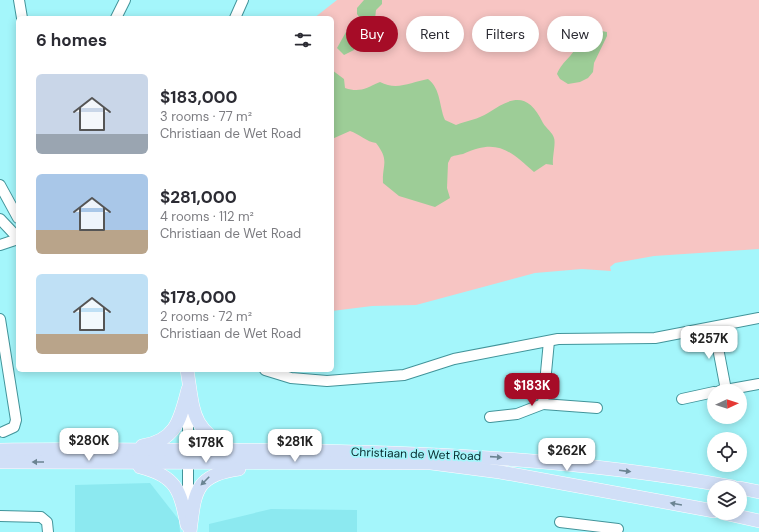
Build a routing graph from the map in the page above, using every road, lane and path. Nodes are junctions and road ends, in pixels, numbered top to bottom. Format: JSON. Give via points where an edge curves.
{"nodes":[{"id":1,"x":19,"y":0,"type":"edge"},
{"id":2,"x":124,"y":0,"type":"edge"},
{"id":3,"x":243,"y":0,"type":"edge"},
{"id":4,"x":22,"y":16,"type":"edge"},
{"id":5,"x":117,"y":16,"type":"edge"},
{"id":6,"x":236,"y":16,"type":"edge"},
{"id":7,"x":0,"y":185,"type":"edge"},
{"id":8,"x":0,"y":201,"type":"edge"},
{"id":9,"x":10,"y":205,"type":"junction"},
{"id":10,"x":16,"y":215,"type":"edge"},
{"id":11,"x":0,"y":220,"type":"edge"},
{"id":12,"x":16,"y":237,"type":"edge"},
{"id":13,"x":16,"y":240,"type":"edge"},
{"id":14,"x":0,"y":245,"type":"edge"},
{"id":15,"x":0,"y":318,"type":"edge"},
{"id":16,"x":759,"y":318,"type":"edge"},
{"id":17,"x":714,"y":327,"type":"junction"},
{"id":18,"x":549,"y":341,"type":"junction"},
{"id":19,"x":187,"y":372,"type":"edge"},
{"id":20,"x":187,"y":372,"type":"edge"},
{"id":21,"x":272,"y":372,"type":"edge"},
{"id":22,"x":722,"y":384,"type":"edge"},
{"id":23,"x":759,"y":384,"type":"edge"},
{"id":24,"x":747,"y":386,"type":"edge"},
{"id":25,"x":188,"y":389,"type":"junction"},
{"id":26,"x":707,"y":394,"type":"edge"},
{"id":27,"x":682,"y":399,"type":"dead end"},
{"id":28,"x":543,"y":404,"type":"junction"},
{"id":29,"x":597,"y":408,"type":"dead end"},
{"id":30,"x":490,"y":417,"type":"dead end"},
{"id":31,"x":3,"y":432,"type":"dead end"},
{"id":32,"x":0,"y":450,"type":"edge"},
{"id":33,"x":233,"y":450,"type":"junction"},
{"id":34,"x":119,"y":456,"type":"junction"},
{"id":35,"x":189,"y":457,"type":"junction"},
{"id":36,"x":0,"y":462,"type":"edge"},
{"id":37,"x":282,"y":463,"type":"junction"},
{"id":38,"x":707,"y":483,"type":"edge"},
{"id":39,"x":747,"y":489,"type":"edge"},
{"id":40,"x":759,"y":492,"type":"edge"},
{"id":41,"x":707,"y":510,"type":"edge"},
{"id":42,"x":0,"y":516,"type":"edge"},
{"id":43,"x":747,"y":518,"type":"edge"},
{"id":44,"x":759,"y":521,"type":"edge"},
{"id":45,"x":560,"y":522,"type":"dead end"},
{"id":46,"x":596,"y":529,"type":"edge"},
{"id":47,"x":618,"y":529,"type":"dead end"},
{"id":48,"x":189,"y":531,"type":"edge"},
{"id":49,"x":48,"y":532,"type":"edge"}],
"edges":[{"from":1,"to":4,"type":"street"},
{"from":2,"to":5,"type":"street"},
{"from":3,"to":6,"type":"street"},
{"from":7,"to":9,"type":"street"},
{"from":8,"to":9,"type":"street"},
{"from":9,"to":10,"type":"street"},
{"from":11,"to":12,"type":"street"},
{"from":13,"to":14,"type":"street"},
{"from":15,"to":31,"type":"street","via":[[16,420],[14,427]]},
{"from":16,"to":17,"type":"street"},
{"from":17,"to":18,"type":"street","via":[[655,338]]},
{"from":17,"to":22,"type":"street"},
{"from":18,"to":21,"type":"street","via":[[454,359],[404,375],[327,381],[291,378]]},
{"from":18,"to":28,"type":"street"},
{"from":19,"to":25,"type":"street"},
{"from":20,"to":33,"type":"main road","via":[[193,406],[201,427],[211,438]]},
{"from":23,"to":24,"type":"street"},
{"from":25,"to":34,"type":"main road","via":[[177,425],[167,437]]},
{"from":25,"to":35,"type":"street"},
{"from":26,"to":27,"type":"street"},
{"from":28,"to":29,"type":"street"},
{"from":28,"to":30,"type":"street","via":[[517,414]]},
{"from":32,"to":34,"type":"main road","name":"Christiaan de Wet Road"},
{"from":33,"to":35,"type":"main road","name":"Christiaan de Wet Road"},
{"from":33,"to":38,"type":"main road","name":"Christiaan de Wet Road","one_way":true,"via":[[401,453],[532,460]]},
{"from":34,"to":35,"type":"main road","name":"Christiaan de Wet Road"},
{"from":34,"to":36,"type":"main road","name":"Christiaan de Wet Road","one_way":true},
{"from":34,"to":48,"type":"main road","via":[[170,480],[179,492]]},
{"from":35,"to":37,"type":"main road","name":"Christiaan de Wet Road"},
{"from":35,"to":48,"type":"street"},
{"from":41,"to":37,"type":"main road","name":"Christiaan de Wet Road","one_way":true,"via":[[452,464]]},
{"from":37,"to":48,"type":"main road","one_way":true,"via":[[229,470],[207,479],[194,502]]},
{"from":39,"to":40,"type":"main road"},
{"from":42,"to":49,"type":"street","via":[[41,517],[47,522]]},
{"from":43,"to":44,"type":"main road"},
{"from":45,"to":46,"type":"street"},
{"from":46,"to":47,"type":"street"}]}
